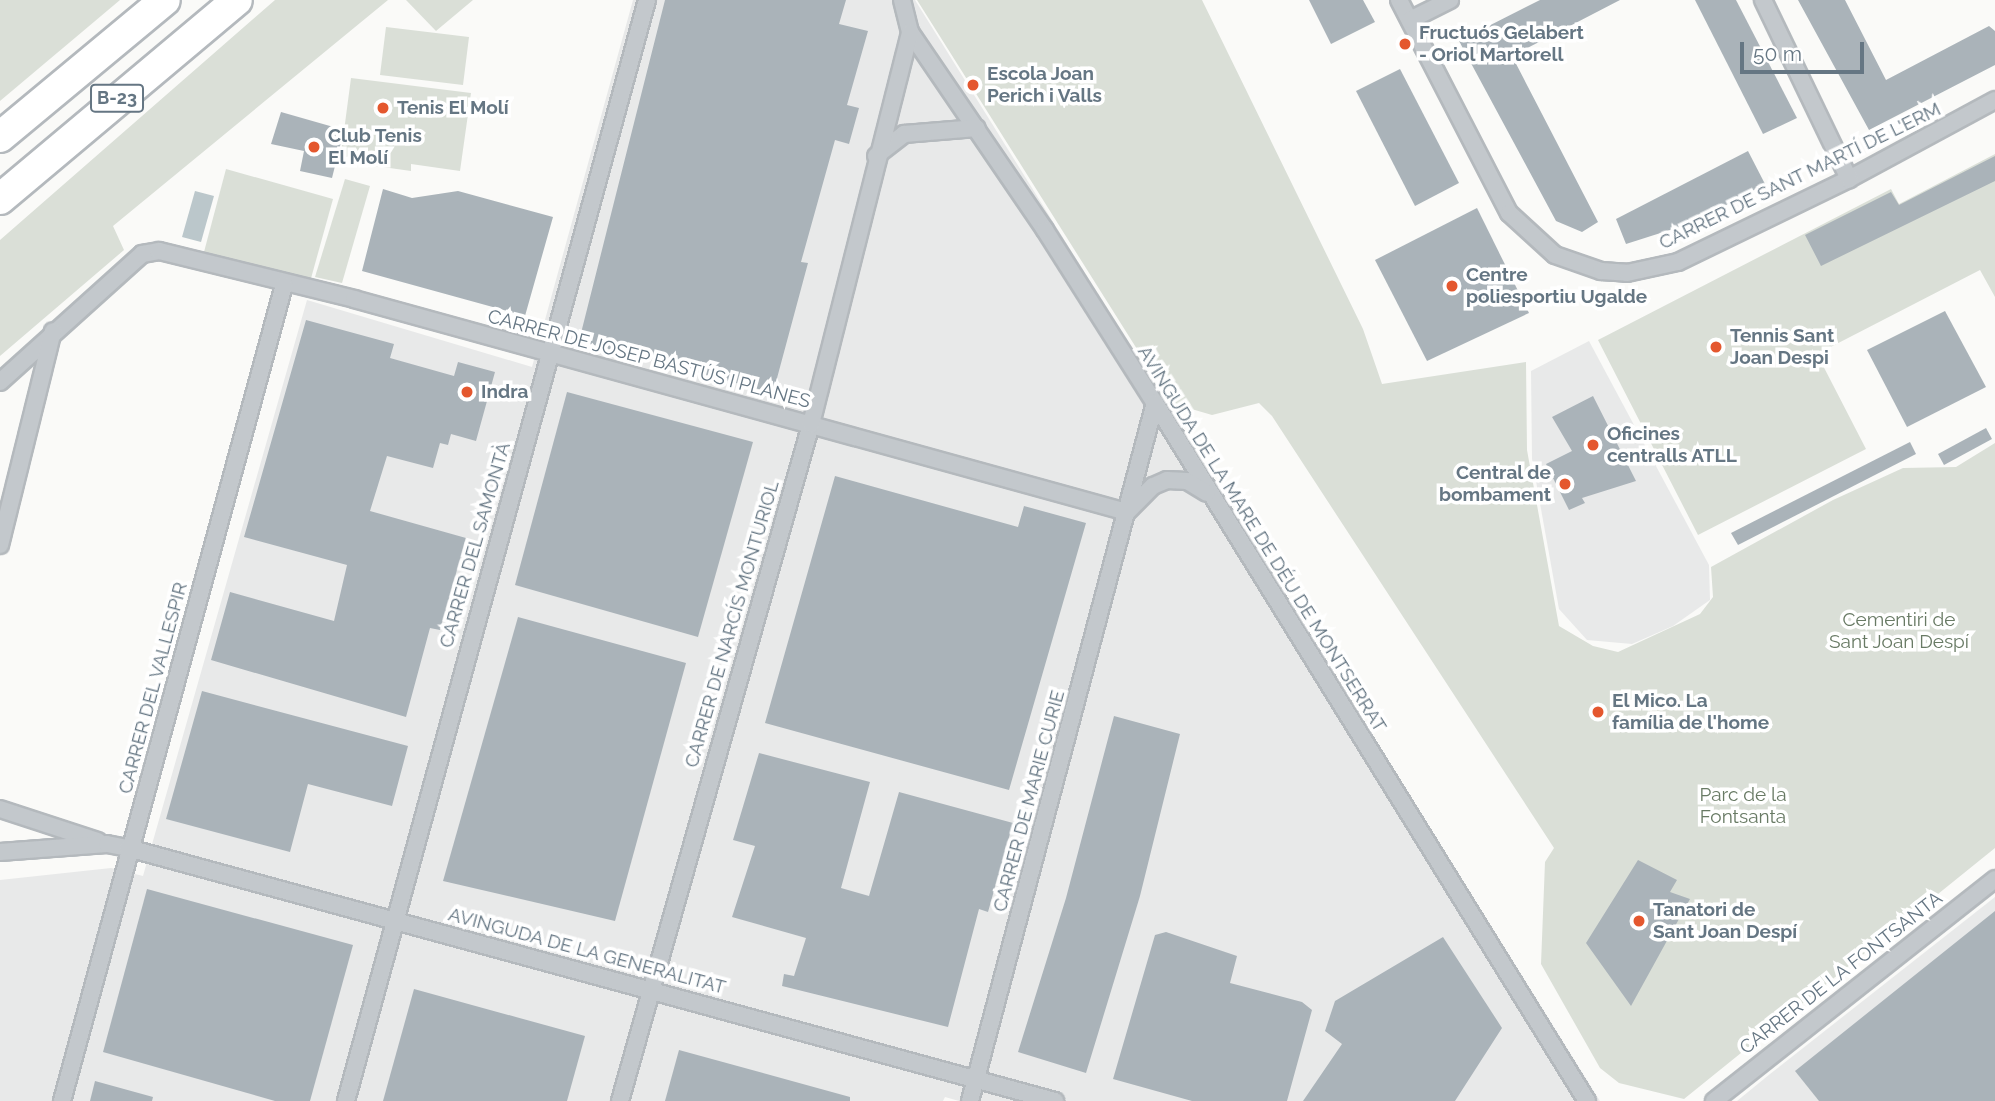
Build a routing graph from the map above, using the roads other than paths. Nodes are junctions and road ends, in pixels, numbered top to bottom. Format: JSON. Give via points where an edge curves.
{"nodes":[{"id":1,"x":164,"y":0,"type":"edge"},
{"id":2,"x":237,"y":0,"type":"edge"},
{"id":3,"x":648,"y":0,"type":"edge"},
{"id":4,"x":902,"y":0,"type":"edge"},
{"id":5,"x":1399,"y":0,"type":"edge"},
{"id":6,"x":1450,"y":0,"type":"edge"},
{"id":7,"x":1763,"y":0,"type":"edge"},
{"id":8,"x":1410,"y":20,"type":"junction"},
{"id":9,"x":910,"y":32,"type":"junction"},
{"id":10,"x":1995,"y":100,"type":"edge"},
{"id":11,"x":977,"y":128,"type":"junction"},
{"id":12,"x":0,"y":138,"type":"edge"},
{"id":13,"x":876,"y":156,"type":"junction"},
{"id":14,"x":1849,"y":179,"type":"junction"},
{"id":15,"x":0,"y":200,"type":"edge"},
{"id":16,"x":284,"y":285,"type":"junction"},
{"id":17,"x":53,"y":331,"type":"junction"},
{"id":18,"x":549,"y":355,"type":"junction"},
{"id":19,"x":0,"y":382,"type":"edge"},
{"id":20,"x":1155,"y":403,"type":"junction"},
{"id":21,"x":811,"y":424,"type":"junction"},
{"id":22,"x":1209,"y":494,"type":"junction"},
{"id":23,"x":1127,"y":512,"type":"junction"},
{"id":24,"x":0,"y":545,"type":"edge"},
{"id":25,"x":0,"y":809,"type":"edge"},
{"id":26,"x":107,"y":844,"type":"junction"},
{"id":27,"x":128,"y":848,"type":"junction"},
{"id":28,"x":0,"y":852,"type":"edge"},
{"id":29,"x":1995,"y":878,"type":"edge"},
{"id":30,"x":393,"y":919,"type":"junction"},
{"id":31,"x":650,"y":990,"type":"junction"},
{"id":32,"x":977,"y":1079,"type":"junction"},
{"id":33,"x":62,"y":1101,"type":"edge"},
{"id":34,"x":346,"y":1101,"type":"edge"},
{"id":35,"x":620,"y":1101,"type":"edge"},
{"id":36,"x":970,"y":1101,"type":"edge"},
{"id":37,"x":1055,"y":1101,"type":"edge"},
{"id":38,"x":1587,"y":1101,"type":"edge"},
{"id":39,"x":1714,"y":1101,"type":"edge"}],
"edges":[{"from":1,"to":12,"type":"highway","number":"B-23"},
{"from":2,"to":15,"type":"highway","number":"B-23"},
{"from":3,"to":18,"type":"street","name":"CARRER DEL SAMONTÀ"},
{"from":4,"to":9,"type":"street","name":"AVINGUDA DE LA MARE DE DÉU DE MONTSERRAT"},
{"from":5,"to":8,"type":"street"},
{"from":6,"to":8,"type":"street"},
{"from":7,"to":14,"type":"street"},
{"from":8,"to":14,"type":"street","name":"CARRER DE SANT MARTÍ DE L'ERM","via":[[1509,213],[1535,240],[1578,265],[1627,273],[1659,269]]},
{"from":9,"to":11,"type":"street","name":"AVINGUDA DE LA MARE DE DÉU DE MONTSERRAT"},
{"from":9,"to":13,"type":"street","name":"CARRER DE NARCÍS MONTURIOL"},
{"from":10,"to":14,"type":"street","name":"CARRER DE SANT MARTÍ DE L'ERM"},
{"from":11,"to":13,"type":"street","via":[[904,134]]},
{"from":11,"to":20,"type":"street","name":"AVINGUDA DE LA MARE DE DÉU DE MONTSERRAT"},
{"from":13,"to":21,"type":"street","name":"CARRER DE NARCÍS MONTURIOL"},
{"from":16,"to":17,"type":"street","name":"CARRER DE JOSEP BASTÚS I PLANES","via":[[159,251],[142,254]]},
{"from":16,"to":18,"type":"street","name":"CARRER DE JOSEP BASTÚS I PLANES","via":[[354,299]]},
{"from":16,"to":27,"type":"street","name":"CARRER DEL VALLESPIR"},
{"from":17,"to":19,"type":"street"},
{"from":17,"to":24,"type":"street"},
{"from":18,"to":21,"type":"street","name":"CARRER DE JOSEP BASTÚS I PLANES"},
{"from":18,"to":30,"type":"street","name":"CARRER DEL SAMONTÀ"},
{"from":20,"to":22,"type":"street","name":"AVINGUDA DE LA MARE DE DÉU DE MONTSERRAT"},
{"from":20,"to":23,"type":"street","name":"CARRER DE MARIE CURIE"},
{"from":21,"to":23,"type":"street","name":"CARRER DE JOSEP BASTÚS I PLANES"},
{"from":21,"to":31,"type":"street","name":"CARRER DE NARCÍS MONTURIOL"},
{"from":22,"to":23,"type":"street","via":[[1187,481],[1167,480],[1153,486]]},
{"from":22,"to":38,"type":"street","name":"AVINGUDA DE LA MARE DE DÉU DE MONTSERRAT"},
{"from":23,"to":32,"type":"street","name":"CARRER DE MARIE CURIE"},
{"from":25,"to":26,"type":"street","name":"AVINGUDA DE LA GENERALITAT"},
{"from":26,"to":27,"type":"street","name":"AVINGUDA DE LA GENERALITAT"},
{"from":26,"to":28,"type":"street","name":"AVINGUDA DE LA GENERALITAT"},
{"from":27,"to":30,"type":"street","name":"AVINGUDA DE LA GENERALITAT"},
{"from":27,"to":33,"type":"street","name":"CARRER DEL VALLESPIR"},
{"from":29,"to":39,"type":"street","name":"CARRER DE LA FONTSANTA"},
{"from":30,"to":31,"type":"street","name":"AVINGUDA DE LA GENERALITAT"},
{"from":30,"to":34,"type":"street","name":"CARRER DEL SAMONTÀ"},
{"from":31,"to":32,"type":"street","name":"AVINGUDA DE LA GENERALITAT"},
{"from":31,"to":35,"type":"street","name":"CARRER DE NARCÍS MONTURIOL"},
{"from":32,"to":36,"type":"street","name":"CARRER DE MARIE CURIE"},
{"from":32,"to":37,"type":"street","name":"AVINGUDA DE LA GENERALITAT"}]}
